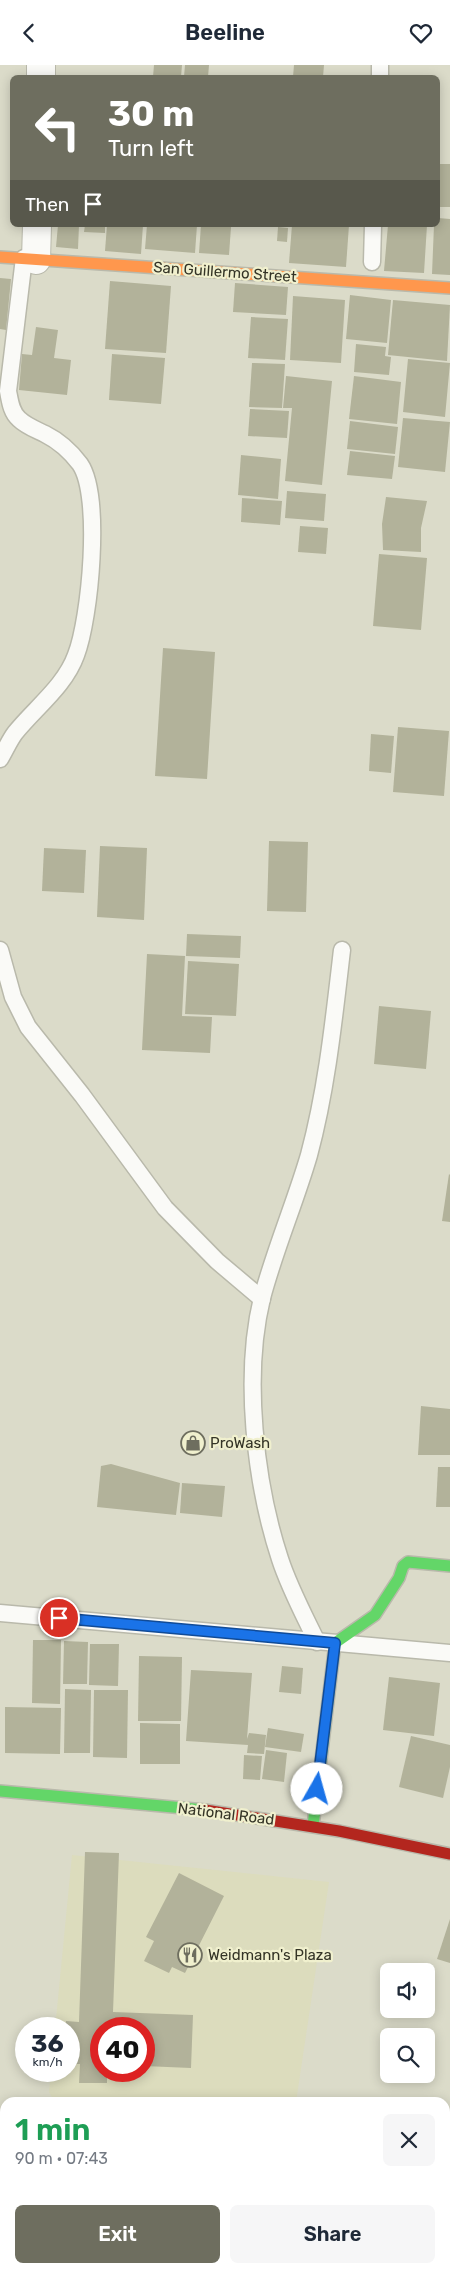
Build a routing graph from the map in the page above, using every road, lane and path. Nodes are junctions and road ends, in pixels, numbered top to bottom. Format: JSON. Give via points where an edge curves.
{"nodes":[{"id":1,"x":37,"y":227,"type":"edge"},
{"id":2,"x":373,"y":227,"type":"edge"},
{"id":3,"x":0,"y":257,"type":"edge"},
{"id":4,"x":30,"y":259,"type":"junction"},
{"id":5,"x":372,"y":262,"type":"dead end"},
{"id":6,"x":450,"y":288,"type":"edge"},
{"id":7,"x":0,"y":759,"type":"edge"},
{"id":8,"x":0,"y":950,"type":"edge"},
{"id":9,"x":342,"y":950,"type":"dead end"},
{"id":10,"x":262,"y":1299,"type":"junction"},
{"id":11,"x":450,"y":1566,"type":"edge"},
{"id":12,"x":0,"y":1613,"type":"edge"},
{"id":13,"x":317,"y":1642,"type":"junction"},
{"id":14,"x":335,"y":1643,"type":"junction"},
{"id":15,"x":450,"y":1653,"type":"edge"},
{"id":16,"x":0,"y":1791,"type":"edge"},
{"id":17,"x":312,"y":1826,"type":"junction"},
{"id":18,"x":450,"y":1854,"type":"edge"}],
"edges":[{"from":1,"to":4,"type":"street"},
{"from":2,"to":5,"type":"lane"},
{"from":3,"to":4,"type":"main road","name":"San Guillermo Street"},
{"from":4,"to":6,"type":"main road","name":"San Guillermo Street"},
{"from":4,"to":7,"type":"lane","via":[[8,391],[11,407],[18,419],[69,451],[81,466],[89,495],[92,544],[87,605],[76,656],[58,684],[14,735]]},
{"from":8,"to":10,"type":"lane","via":[[13,997],[28,1027],[165,1208],[217,1261]]},
{"from":9,"to":10,"type":"lane","via":[[323,1090],[309,1154]]},
{"from":10,"to":13,"type":"lane","via":[[254,1353],[254,1401],[267,1513],[281,1560]]},
{"from":11,"to":14,"type":"main road","via":[[408,1561],[375,1615]]},
{"from":12,"to":13,"type":"lane"},
{"from":13,"to":14,"type":"lane"},
{"from":14,"to":15,"type":"lane"},
{"from":14,"to":17,"type":"main road"},
{"from":16,"to":17,"type":"main road","name":"National Road","via":[[134,1802]]},
{"from":17,"to":18,"type":"main road","name":"National Road"}]}
